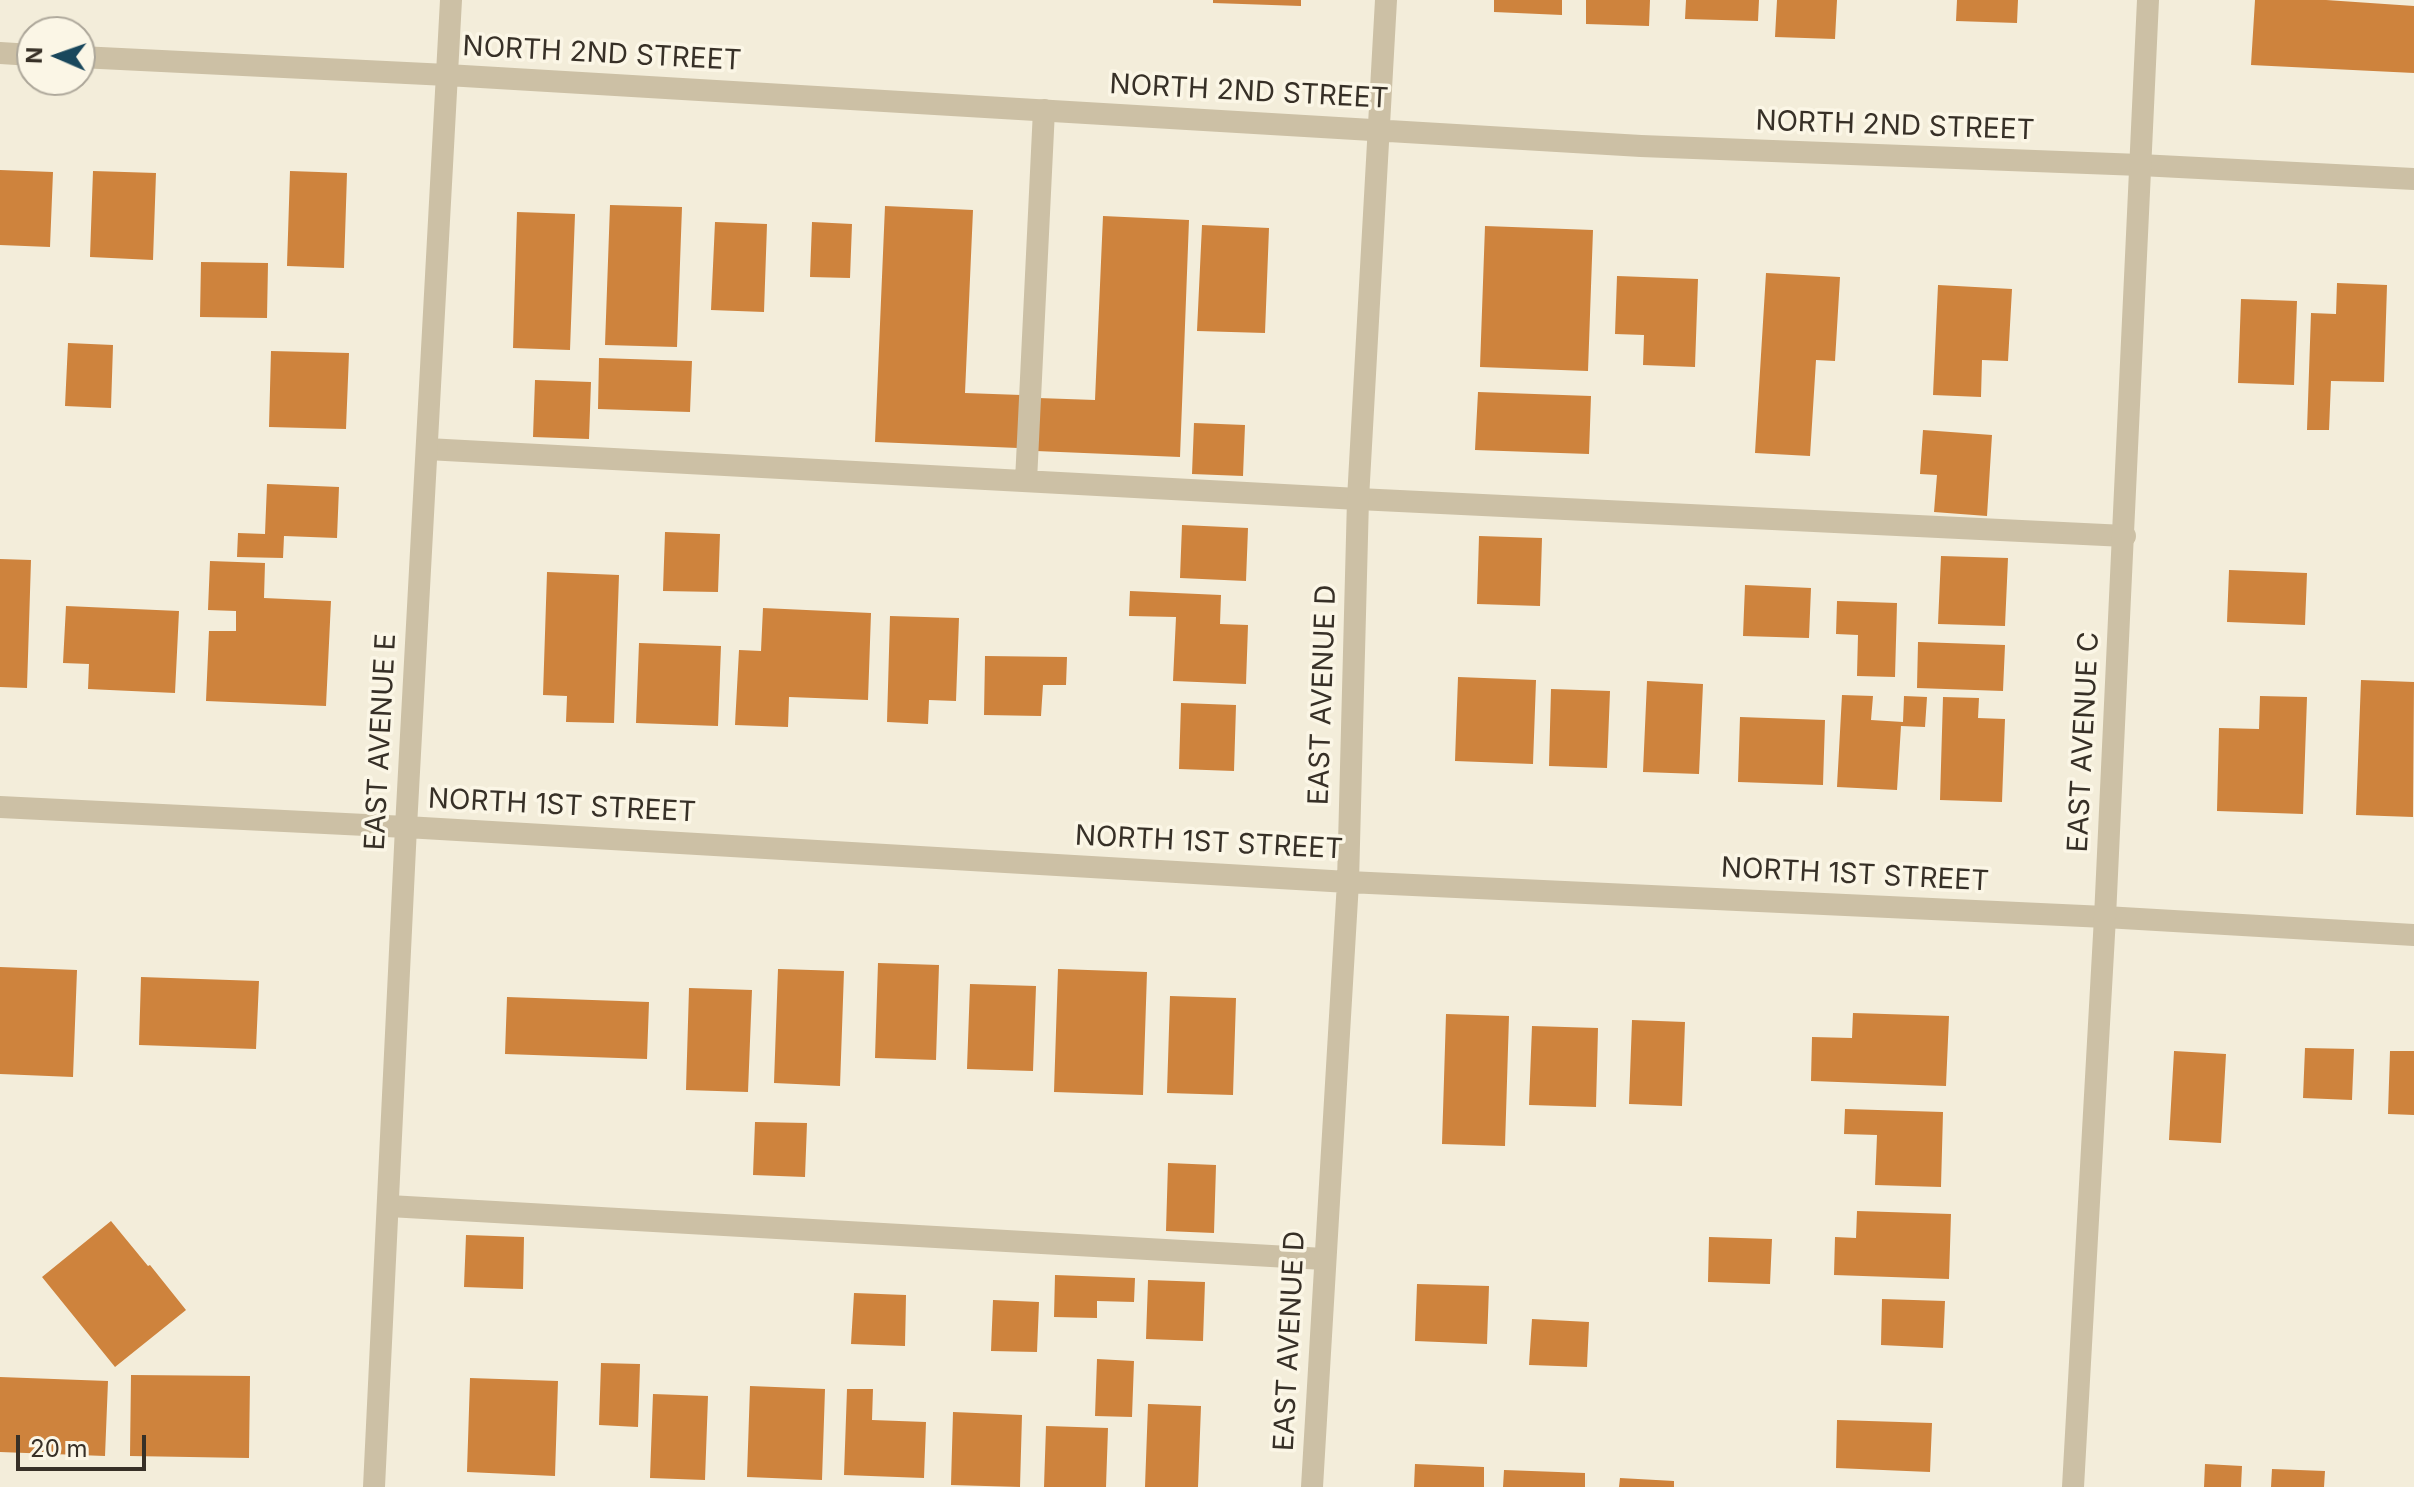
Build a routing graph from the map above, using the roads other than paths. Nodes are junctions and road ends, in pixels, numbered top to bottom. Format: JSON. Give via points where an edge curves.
{"nodes":[{"id":1,"x":451,"y":0,"type":"edge"},
{"id":2,"x":1386,"y":0,"type":"edge"},
{"id":3,"x":2148,"y":0,"type":"edge"},
{"id":4,"x":96,"y":58,"type":"edge"},
{"id":5,"x":447,"y":75,"type":"junction"},
{"id":6,"x":1044,"y":110,"type":"junction"},
{"id":7,"x":1379,"y":129,"type":"junction"},
{"id":8,"x":2140,"y":165,"type":"junction"},
{"id":9,"x":2414,"y":179,"type":"edge"},
{"id":10,"x":427,"y":449,"type":"junction"},
{"id":11,"x":1026,"y":481,"type":"junction"},
{"id":12,"x":1358,"y":499,"type":"junction"},
{"id":13,"x":2125,"y":536,"type":"junction"},
{"id":14,"x":0,"y":807,"type":"edge"},
{"id":15,"x":406,"y":827,"type":"junction"},
{"id":16,"x":1348,"y":882,"type":"junction"},
{"id":17,"x":2105,"y":917,"type":"junction"},
{"id":18,"x":2414,"y":935,"type":"edge"},
{"id":19,"x":389,"y":1206,"type":"junction"},
{"id":20,"x":1324,"y":1259,"type":"junction"},
{"id":21,"x":374,"y":1487,"type":"edge"},
{"id":22,"x":1312,"y":1487,"type":"edge"},
{"id":23,"x":2073,"y":1487,"type":"edge"}],
"edges":[{"from":1,"to":5,"type":"street","name":"EAST AVENUE E"},
{"from":2,"to":7,"type":"street","name":"EAST AVENUE D"},
{"from":3,"to":8,"type":"street","name":"EAST AVENUE C"},
{"from":4,"to":5,"type":"street","name":"NORTH 2ND STREET"},
{"from":5,"to":6,"type":"street","name":"NORTH 2ND STREET"},
{"from":5,"to":10,"type":"street","name":"EAST AVENUE E"},
{"from":6,"to":7,"type":"street","name":"NORTH 2ND STREET"},
{"from":6,"to":11,"type":"street"},
{"from":7,"to":8,"type":"street","name":"NORTH 2ND STREET","via":[[1641,146]]},
{"from":7,"to":12,"type":"street","name":"EAST AVENUE D"},
{"from":8,"to":9,"type":"street","name":"NORTH 2ND STREET"},
{"from":8,"to":13,"type":"street","name":"EAST AVENUE C"},
{"from":10,"to":11,"type":"street"},
{"from":10,"to":15,"type":"street","name":"EAST AVENUE E"},
{"from":11,"to":12,"type":"street"},
{"from":12,"to":13,"type":"street"},
{"from":12,"to":16,"type":"street","name":"EAST AVENUE D"},
{"from":13,"to":17,"type":"street","name":"EAST AVENUE C"},
{"from":14,"to":15,"type":"street","name":"NORTH 1ST STREET"},
{"from":15,"to":16,"type":"street","name":"NORTH 1ST STREET"},
{"from":15,"to":19,"type":"street","name":"EAST AVENUE E"},
{"from":16,"to":17,"type":"street","name":"NORTH 1ST STREET"},
{"from":16,"to":20,"type":"street","name":"EAST AVENUE D"},
{"from":17,"to":18,"type":"street","name":"NORTH 1ST STREET"},
{"from":17,"to":23,"type":"street","name":"EAST AVENUE C"},
{"from":19,"to":20,"type":"street"},
{"from":19,"to":21,"type":"street","name":"EAST AVENUE E"},
{"from":20,"to":22,"type":"street","name":"EAST AVENUE D"}]}
